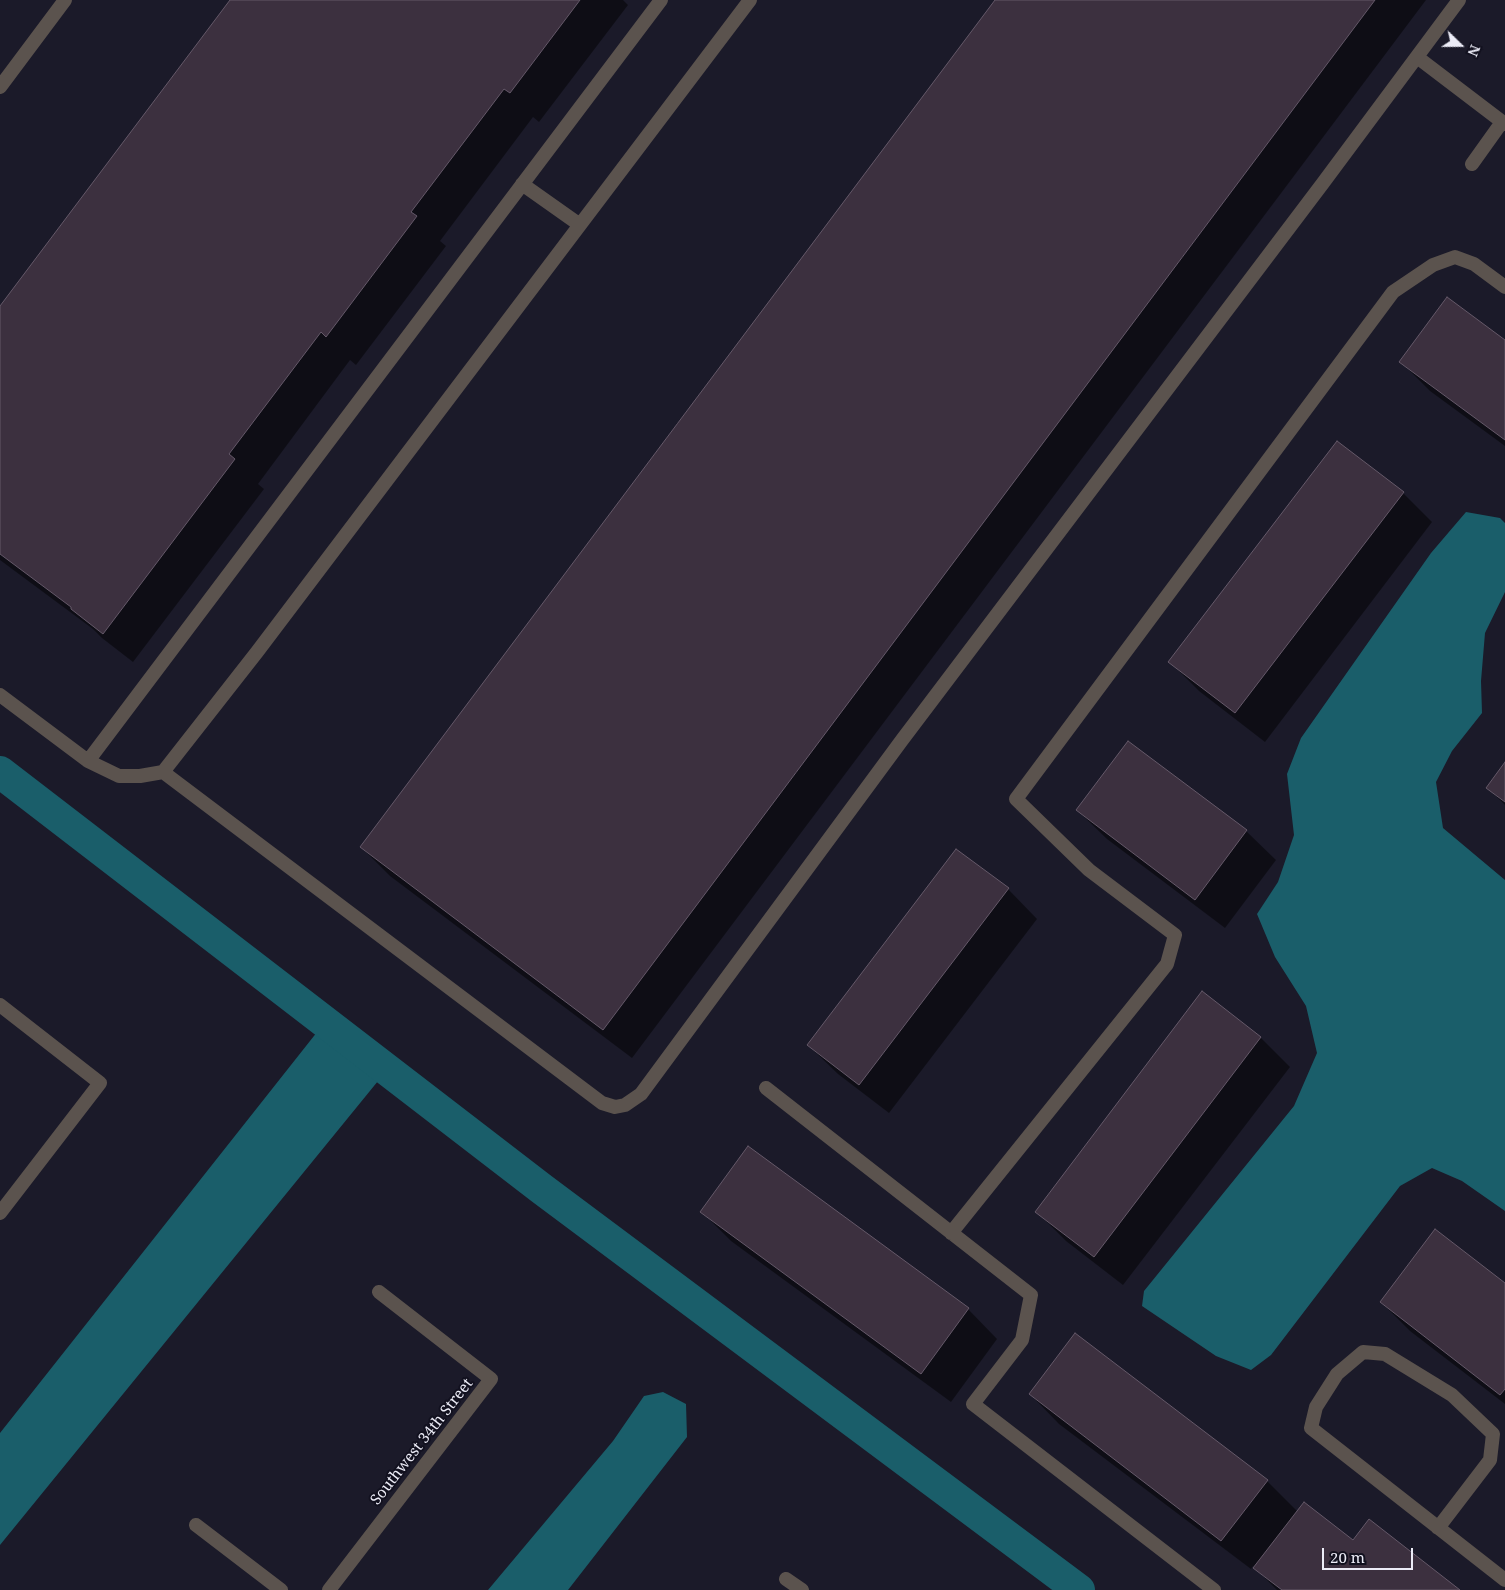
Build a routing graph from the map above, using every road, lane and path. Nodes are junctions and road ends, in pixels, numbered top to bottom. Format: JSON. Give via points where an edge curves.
{"nodes":[{"id":1,"x":65,"y":0,"type":"edge"},
{"id":2,"x":661,"y":0,"type":"edge"},
{"id":3,"x":750,"y":0,"type":"edge"},
{"id":4,"x":1459,"y":0,"type":"edge"},
{"id":5,"x":1417,"y":56,"type":"junction"},
{"id":6,"x":0,"y":87,"type":"edge"},
{"id":7,"x":1504,"y":123,"type":"edge"},
{"id":8,"x":1472,"y":164,"type":"dead end"},
{"id":9,"x":522,"y":184,"type":"junction"},
{"id":10,"x":580,"y":225,"type":"junction"},
{"id":11,"x":1505,"y":288,"type":"edge"},
{"id":12,"x":0,"y":695,"type":"edge"},
{"id":13,"x":88,"y":761,"type":"junction"},
{"id":14,"x":163,"y":772,"type":"junction"},
{"id":15,"x":0,"y":1005,"type":"edge"},
{"id":16,"x":766,"y":1088,"type":"dead end"},
{"id":17,"x":0,"y":1213,"type":"edge"},
{"id":18,"x":951,"y":1233,"type":"junction"},
{"id":19,"x":379,"y":1292,"type":"dead end"},
{"id":20,"x":196,"y":1524,"type":"dead end"},
{"id":21,"x":1438,"y":1528,"type":"junction"},
{"id":22,"x":786,"y":1579,"type":"dead end"},
{"id":23,"x":1505,"y":1580,"type":"edge"},
{"id":24,"x":281,"y":1590,"type":"edge"},
{"id":25,"x":329,"y":1590,"type":"edge"},
{"id":26,"x":802,"y":1590,"type":"edge"},
{"id":27,"x":1214,"y":1590,"type":"edge"}],
"edges":[{"from":1,"to":6,"type":"street"},
{"from":2,"to":9,"type":"street"},
{"from":3,"to":10,"type":"street"},
{"from":4,"to":5,"type":"street"},
{"from":5,"to":7,"type":"street"},
{"from":5,"to":14,"type":"street","via":[[896,748],[641,1094],[625,1105],[615,1107],[602,1103]]},
{"from":7,"to":8,"type":"street"},
{"from":9,"to":10,"type":"street"},
{"from":9,"to":13,"type":"street"},
{"from":10,"to":14,"type":"street"},
{"from":11,"to":18,"type":"street","via":[[1474,264],[1456,257],[1433,265],[1393,292],[1016,799],[1089,870],[1175,935],[1167,964]]},
{"from":12,"to":13,"type":"street"},
{"from":13,"to":14,"type":"street","via":[[119,776]]},
{"from":15,"to":17,"type":"street","via":[[100,1083]]},
{"from":16,"to":18,"type":"street"},
{"from":18,"to":27,"type":"street","via":[[1032,1295],[1022,1340],[973,1404]]},
{"from":19,"to":25,"type":"street","name":"Southwest 34th Street","via":[[491,1379]]},
{"from":20,"to":24,"type":"street"},
{"from":21,"to":21,"type":"street","via":[[1311,1428],[1316,1407],[1337,1374],[1363,1352],[1385,1354],[1452,1395],[1493,1434],[1490,1460]]},
{"from":21,"to":23,"type":"street"},
{"from":22,"to":26,"type":"street"}]}
